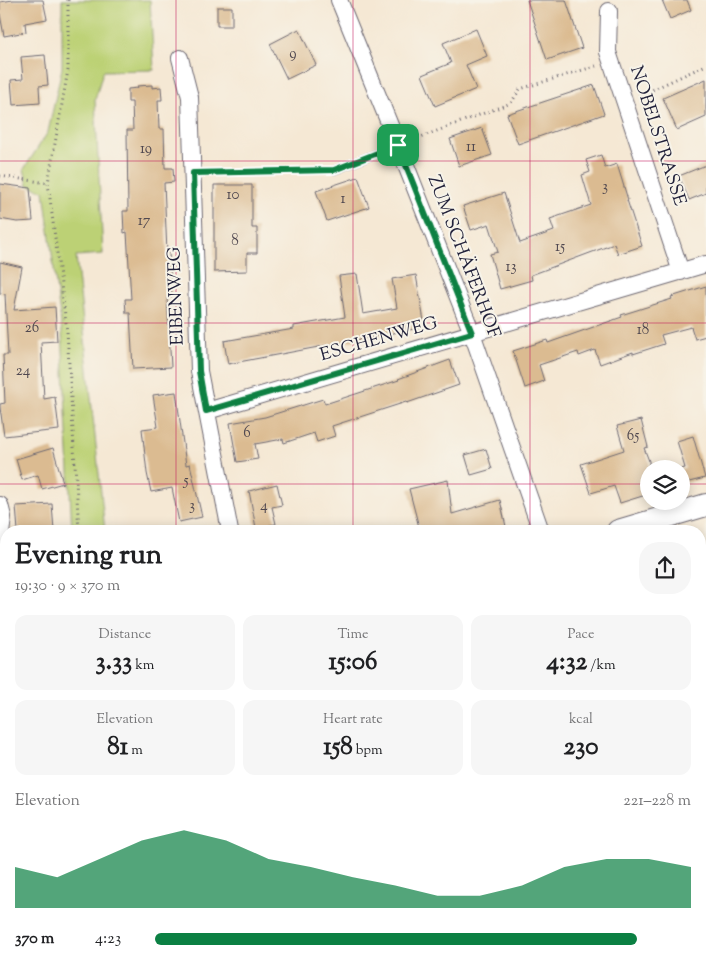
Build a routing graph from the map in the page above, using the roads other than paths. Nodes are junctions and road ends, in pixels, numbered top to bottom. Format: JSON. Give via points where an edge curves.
{"nodes":[{"id":1,"x":339,"y":0,"type":"edge"},
{"id":2,"x":609,"y":11,"type":"dead end"},
{"id":3,"x":180,"y":58,"type":"dead end"},
{"id":4,"x":398,"y":145,"type":"junction"},
{"id":5,"x":334,"y":170,"type":"road end"},
{"id":6,"x":706,"y":264,"type":"edge"},
{"id":7,"x":681,"y":272,"type":"junction"},
{"id":8,"x":472,"y":333,"type":"junction"},
{"id":9,"x":206,"y":411,"type":"junction"},
{"id":10,"x":0,"y":505,"type":"edge"},
{"id":11,"x":706,"y":505,"type":"edge"},
{"id":12,"x":3,"y":525,"type":"edge"},
{"id":13,"x":229,"y":525,"type":"edge"},
{"id":14,"x":539,"y":525,"type":"edge"},
{"id":15,"x":645,"y":525,"type":"edge"}],
"edges":[{"from":1,"to":4,"type":"street","name":"ZUM SCHÄFERHOF"},
{"from":2,"to":7,"type":"street","name":"NOBELSTRASSE","via":[[608,52]]},
{"from":3,"to":9,"type":"street","name":"EIBENWEG","via":[[190,96],[199,371]]},
{"from":4,"to":5,"type":"lane"},
{"from":4,"to":8,"type":"street","name":"ZUM SCHÄFERHOF"},
{"from":6,"to":7,"type":"street","name":"ESCHENWEG"},
{"from":7,"to":8,"type":"street","name":"ESCHENWEG"},
{"from":8,"to":9,"type":"street","name":"ESCHENWEG"},
{"from":8,"to":14,"type":"street","name":"ZUM SCHÄFERHOF"},
{"from":9,"to":13,"type":"street","name":"EIBENWEG"},
{"from":10,"to":12,"type":"street"},
{"from":11,"to":15,"type":"street"}]}
